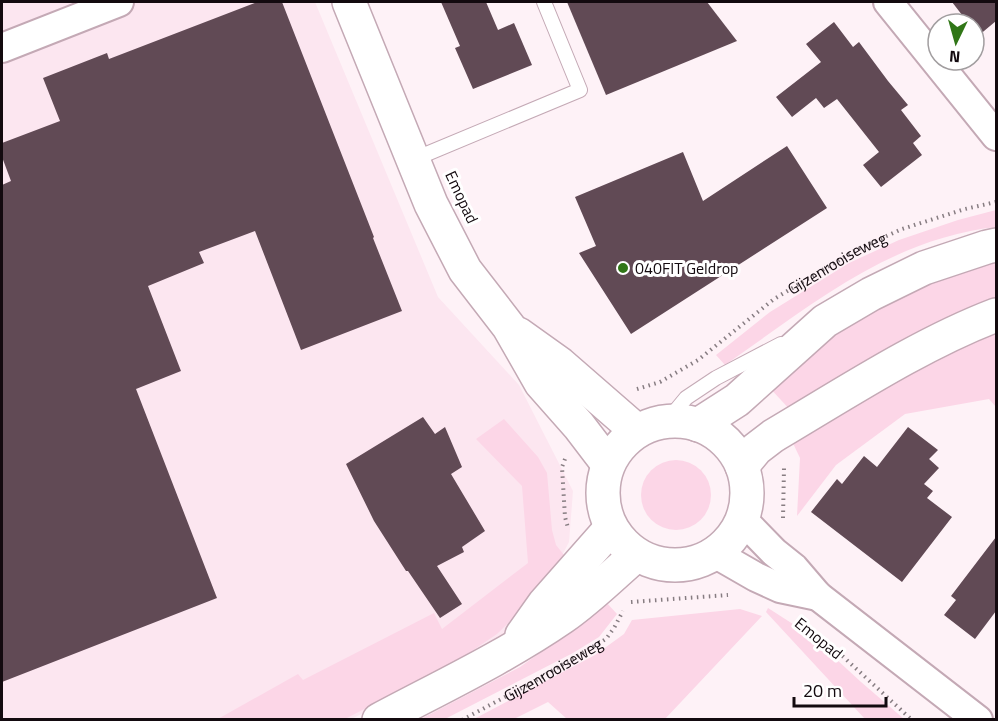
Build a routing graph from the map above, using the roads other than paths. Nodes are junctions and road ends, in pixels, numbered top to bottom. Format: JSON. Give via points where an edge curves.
{"nodes":[{"id":1,"x":119,"y":2,"type":"edge"},
{"id":2,"x":349,"y":2,"type":"edge"},
{"id":3,"x":544,"y":2,"type":"edge"},
{"id":4,"x":888,"y":2,"type":"edge"},
{"id":5,"x":2,"y":48,"type":"edge"},
{"id":6,"x":996,"y":136,"type":"edge"},
{"id":7,"x":412,"y":160,"type":"junction"},
{"id":8,"x":996,"y":245,"type":"edge"},
{"id":9,"x":996,"y":315,"type":"edge"},
{"id":10,"x":509,"y":327,"type":"junction"},
{"id":11,"x":667,"y":426,"type":"junction"},
{"id":12,"x":608,"y":464,"type":"junction"},
{"id":13,"x":742,"y":466,"type":"junction"},
{"id":14,"x":742,"y":519,"type":"junction"},
{"id":15,"x":611,"y":528,"type":"junction"},
{"id":16,"x":716,"y":554,"type":"junction"},
{"id":17,"x":636,"y":555,"type":"junction"},
{"id":18,"x":818,"y":596,"type":"junction"},
{"id":19,"x":511,"y":650,"type":"junction"},
{"id":20,"x":379,"y":720,"type":"edge"},
{"id":21,"x":978,"y":720,"type":"edge"}],
"edges":[{"from":1,"to":5,"type":"street"},
{"from":2,"to":7,"type":"main road","name":"Emopad"},
{"from":3,"to":7,"type":"lane","via":[[580,90]]},
{"from":4,"to":6,"type":"street"},
{"from":7,"to":10,"type":"main road","name":"Emopad","via":[[465,270]]},
{"from":8,"to":11,"type":"main road","via":[[924,268],[871,294],[825,321],[737,400]]},
{"from":9,"to":13,"type":"main road","via":[[908,357],[783,430],[756,449]]},
{"from":10,"to":11,"type":"main road","name":"Emopad","via":[[560,364]]},
{"from":10,"to":12,"type":"main road","name":"Emopad","via":[[541,383]]},
{"from":11,"to":12,"type":"main road","via":[[620,446]]},
{"from":11,"to":13,"type":"main road","via":[[715,433],[733,450]]},
{"from":12,"to":15,"type":"main road","via":[[603,504]]},
{"from":13,"to":14,"type":"main road","via":[[747,501]]},
{"from":14,"to":16,"type":"main road"},
{"from":14,"to":18,"type":"street","name":"Emopad"},
{"from":15,"to":17,"type":"main road"},
{"from":15,"to":19,"type":"main road","via":[[544,604]]},
{"from":16,"to":17,"type":"main road","via":[[684,565],[659,564]]},
{"from":16,"to":18,"type":"street","name":"Emopad","via":[[780,588]]},
{"from":17,"to":19,"type":"main road","via":[[617,592],[564,616]]},
{"from":18,"to":21,"type":"street","name":"Emopad"},
{"from":19,"to":20,"type":"main road"}]}
